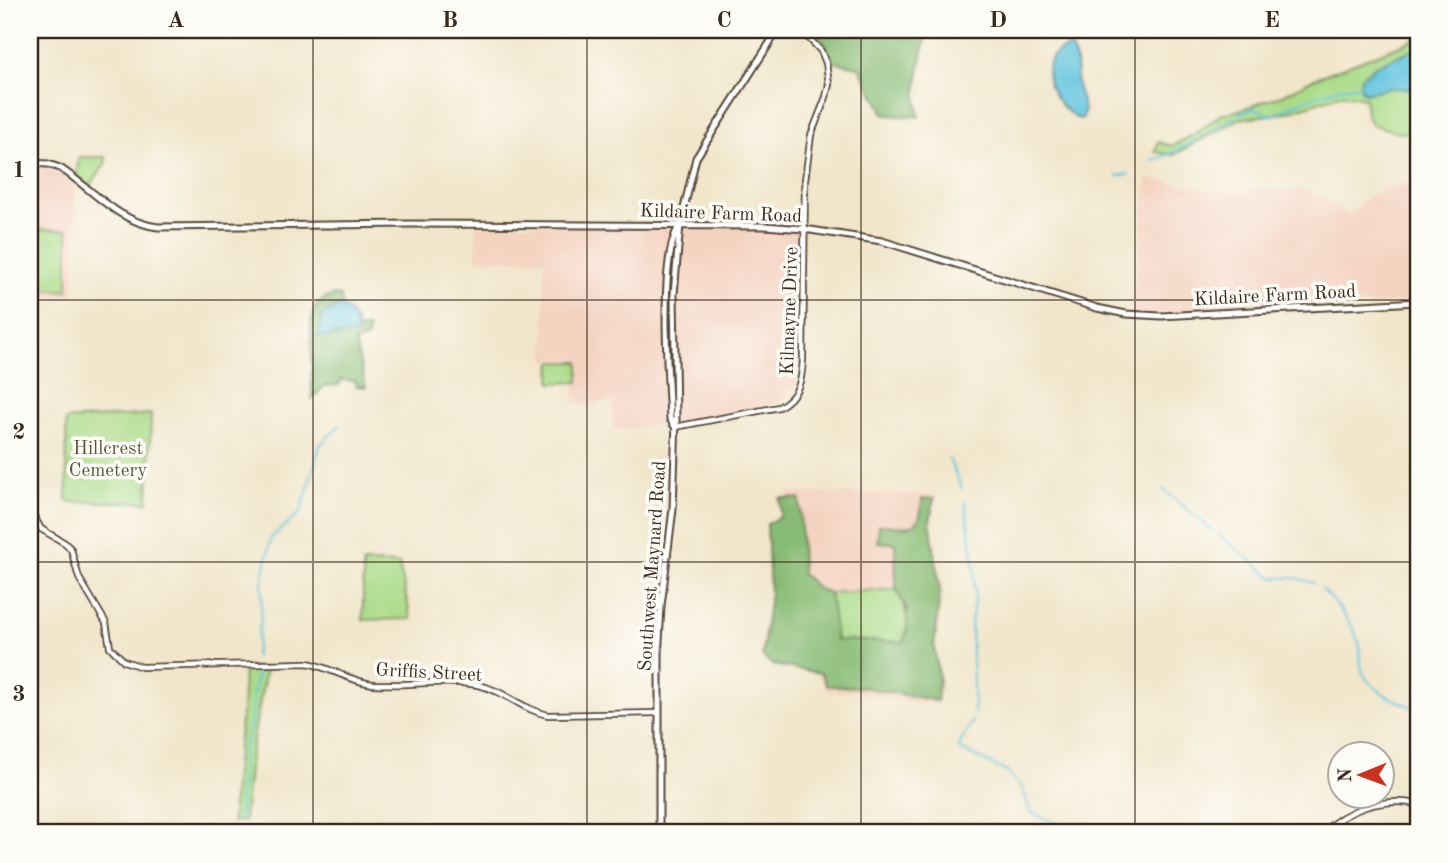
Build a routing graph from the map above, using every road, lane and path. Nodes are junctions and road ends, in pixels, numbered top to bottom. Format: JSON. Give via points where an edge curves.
{"nodes":[{"id":1,"x":778,"y":30,"type":"edge"},
{"id":2,"x":802,"y":30,"type":"edge"},
{"id":3,"x":30,"y":163,"type":"edge"},
{"id":4,"x":680,"y":225,"type":"junction"},
{"id":5,"x":804,"y":229,"type":"junction"},
{"id":6,"x":1418,"y":302,"type":"edge"},
{"id":7,"x":667,"y":306,"type":"junction"},
{"id":8,"x":675,"y":344,"type":"junction"},
{"id":9,"x":675,"y":427,"type":"junction"},
{"id":10,"x":30,"y":509,"type":"edge"},
{"id":11,"x":659,"y":713,"type":"junction"},
{"id":12,"x":1418,"y":804,"type":"edge"},
{"id":13,"x":659,"y":833,"type":"edge"},
{"id":14,"x":1322,"y":833,"type":"edge"}],
"edges":[{"from":1,"to":4,"type":"main road","via":[[696,158]]},
{"from":2,"to":5,"type":"street","name":"Kilmayne Drive","via":[[821,51],[829,84],[810,141]]},
{"from":3,"to":4,"type":"main road","name":"Kildaire Farm Road","via":[[60,168],[125,218],[158,227]]},
{"from":4,"to":5,"type":"main road","name":"Kildaire Farm Road"},
{"from":4,"to":7,"type":"main road","name":"Southwest Maynard Road","via":[[673,235]]},
{"from":4,"to":8,"type":"main road","name":"Southwest Maynard Road"},
{"from":5,"to":6,"type":"main road","name":"Kildaire Farm Road","via":[[882,241],[1126,314]]},
{"from":5,"to":9,"type":"street","name":"Kilmayne Drive","via":[[803,375],[796,393],[774,409]]},
{"from":7,"to":8,"type":"main road"},
{"from":7,"to":9,"type":"main road","name":"Southwest Maynard Road","via":[[670,421]]},
{"from":8,"to":9,"type":"main road","name":"Southwest Maynard Road"},
{"from":9,"to":11,"type":"main road","name":"Southwest Maynard Road","via":[[672,520],[661,606]]},
{"from":10,"to":11,"type":"street","name":"Griffis Street","via":[[41,529],[71,549],[79,579],[105,620],[111,650],[137,666],[307,663],[375,684],[479,685],[548,715]]},
{"from":11,"to":13,"type":"main road","name":"Southwest Maynard Road"},
{"from":12,"to":14,"type":"street","via":[[1383,802],[1364,807]]}]}
